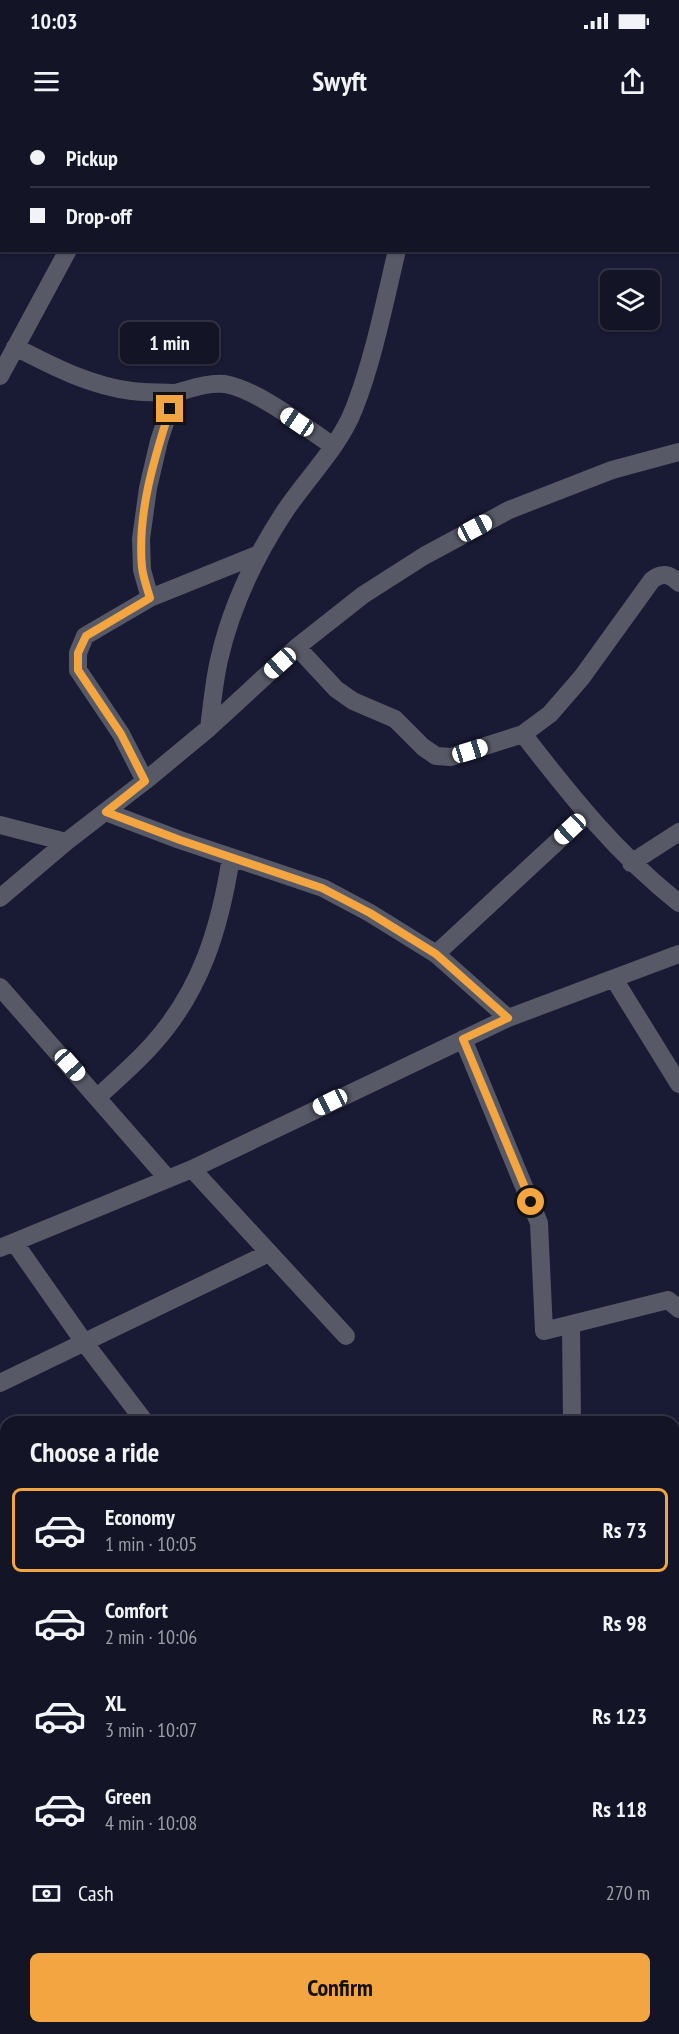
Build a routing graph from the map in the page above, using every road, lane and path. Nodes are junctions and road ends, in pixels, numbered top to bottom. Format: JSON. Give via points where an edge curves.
{"nodes":[{"id":1,"x":67,"y":252,"type":"edge"},
{"id":2,"x":396,"y":252,"type":"edge"},
{"id":3,"x":15,"y":347,"type":"junction"},
{"id":4,"x":0,"y":376,"type":"edge"},
{"id":5,"x":175,"y":393,"type":"junction"},
{"id":6,"x":333,"y":446,"type":"junction"},
{"id":7,"x":679,"y":452,"type":"edge"},
{"id":8,"x":259,"y":554,"type":"junction"},
{"id":9,"x":679,"y":583,"type":"edge"},
{"id":10,"x":150,"y":598,"type":"junction"},
{"id":11,"x":297,"y":646,"type":"junction"},
{"id":12,"x":209,"y":728,"type":"junction"},
{"id":13,"x":523,"y":734,"type":"junction"},
{"id":14,"x":145,"y":781,"type":"junction"},
{"id":15,"x":106,"y":812,"type":"junction"},
{"id":16,"x":587,"y":814,"type":"junction"},
{"id":17,"x":0,"y":825,"type":"edge"},
{"id":18,"x":679,"y":832,"type":"edge"},
{"id":19,"x":66,"y":842,"type":"junction"},
{"id":20,"x":231,"y":856,"type":"junction"},
{"id":21,"x":631,"y":862,"type":"junction"},
{"id":22,"x":0,"y":898,"type":"edge"},
{"id":23,"x":679,"y":903,"type":"edge"},
{"id":24,"x":436,"y":954,"type":"junction"},
{"id":25,"x":679,"y":954,"type":"edge"},
{"id":26,"x":614,"y":979,"type":"junction"},
{"id":27,"x":0,"y":987,"type":"edge"},
{"id":28,"x":508,"y":1018,"type":"junction"},
{"id":29,"x":463,"y":1039,"type":"junction"},
{"id":30,"x":679,"y":1084,"type":"edge"},
{"id":31,"x":98,"y":1097,"type":"junction"},
{"id":32,"x":192,"y":1169,"type":"junction"},
{"id":33,"x":168,"y":1179,"type":"junction"},
{"id":34,"x":7,"y":1245,"type":"edge"},
{"id":35,"x":269,"y":1253,"type":"junction"},
{"id":36,"x":679,"y":1309,"type":"edge"},
{"id":37,"x":571,"y":1325,"type":"junction"},
{"id":38,"x":346,"y":1336,"type":"dead end"},
{"id":39,"x":84,"y":1342,"type":"junction"},
{"id":40,"x":0,"y":1383,"type":"edge"},
{"id":41,"x":140,"y":1416,"type":"edge"},
{"id":42,"x":572,"y":1416,"type":"edge"}],
"edges":[{"from":1,"to":3,"type":"street"},
{"from":2,"to":6,"type":"street","via":[[354,410]]},
{"from":3,"to":4,"type":"street"},
{"from":3,"to":5,"type":"street","via":[[93,383],[132,391]]},
{"from":5,"to":6,"type":"street","via":[[224,384],[279,410]]},
{"from":5,"to":10,"type":"street","via":[[148,488],[141,540],[142,570]]},
{"from":6,"to":8,"type":"street"},
{"from":7,"to":11,"type":"street","via":[[612,470],[509,510],[424,556],[363,595]]},
{"from":8,"to":10,"type":"street"},
{"from":8,"to":12,"type":"street","via":[[219,659]]},
{"from":9,"to":13,"type":"street","via":[[668,575],[652,580],[582,677],[550,714]]},
{"from":10,"to":14,"type":"street","via":[[86,636],[78,653],[78,670],[121,734]]},
{"from":11,"to":12,"type":"street"},
{"from":11,"to":13,"type":"street","via":[[336,689],[395,719],[436,756],[452,757]]},
{"from":12,"to":14,"type":"street"},
{"from":13,"to":16,"type":"street"},
{"from":14,"to":15,"type":"street"},
{"from":15,"to":19,"type":"street"},
{"from":15,"to":20,"type":"street"},
{"from":16,"to":21,"type":"street"},
{"from":16,"to":24,"type":"street"},
{"from":17,"to":19,"type":"street"},
{"from":18,"to":21,"type":"street"},
{"from":19,"to":22,"type":"street"},
{"from":20,"to":24,"type":"street","via":[[322,888]]},
{"from":20,"to":31,"type":"street","via":[[218,924],[203,969],[152,1045]]},
{"from":21,"to":23,"type":"street"},
{"from":24,"to":28,"type":"street"},
{"from":25,"to":26,"type":"street"},
{"from":26,"to":28,"type":"street"},
{"from":26,"to":30,"type":"street"},
{"from":27,"to":31,"type":"street"},
{"from":28,"to":29,"type":"street"},
{"from":29,"to":32,"type":"street"},
{"from":29,"to":37,"type":"street","via":[[539,1223],[544,1331]]},
{"from":31,"to":33,"type":"street"},
{"from":32,"to":33,"type":"street"},
{"from":32,"to":35,"type":"street"},
{"from":33,"to":34,"type":"street"},
{"from":34,"to":39,"type":"street"},
{"from":35,"to":38,"type":"street"},
{"from":35,"to":39,"type":"street"},
{"from":36,"to":37,"type":"street","via":[[668,1300]]},
{"from":37,"to":42,"type":"street"},
{"from":39,"to":40,"type":"street"},
{"from":39,"to":41,"type":"street"}]}
